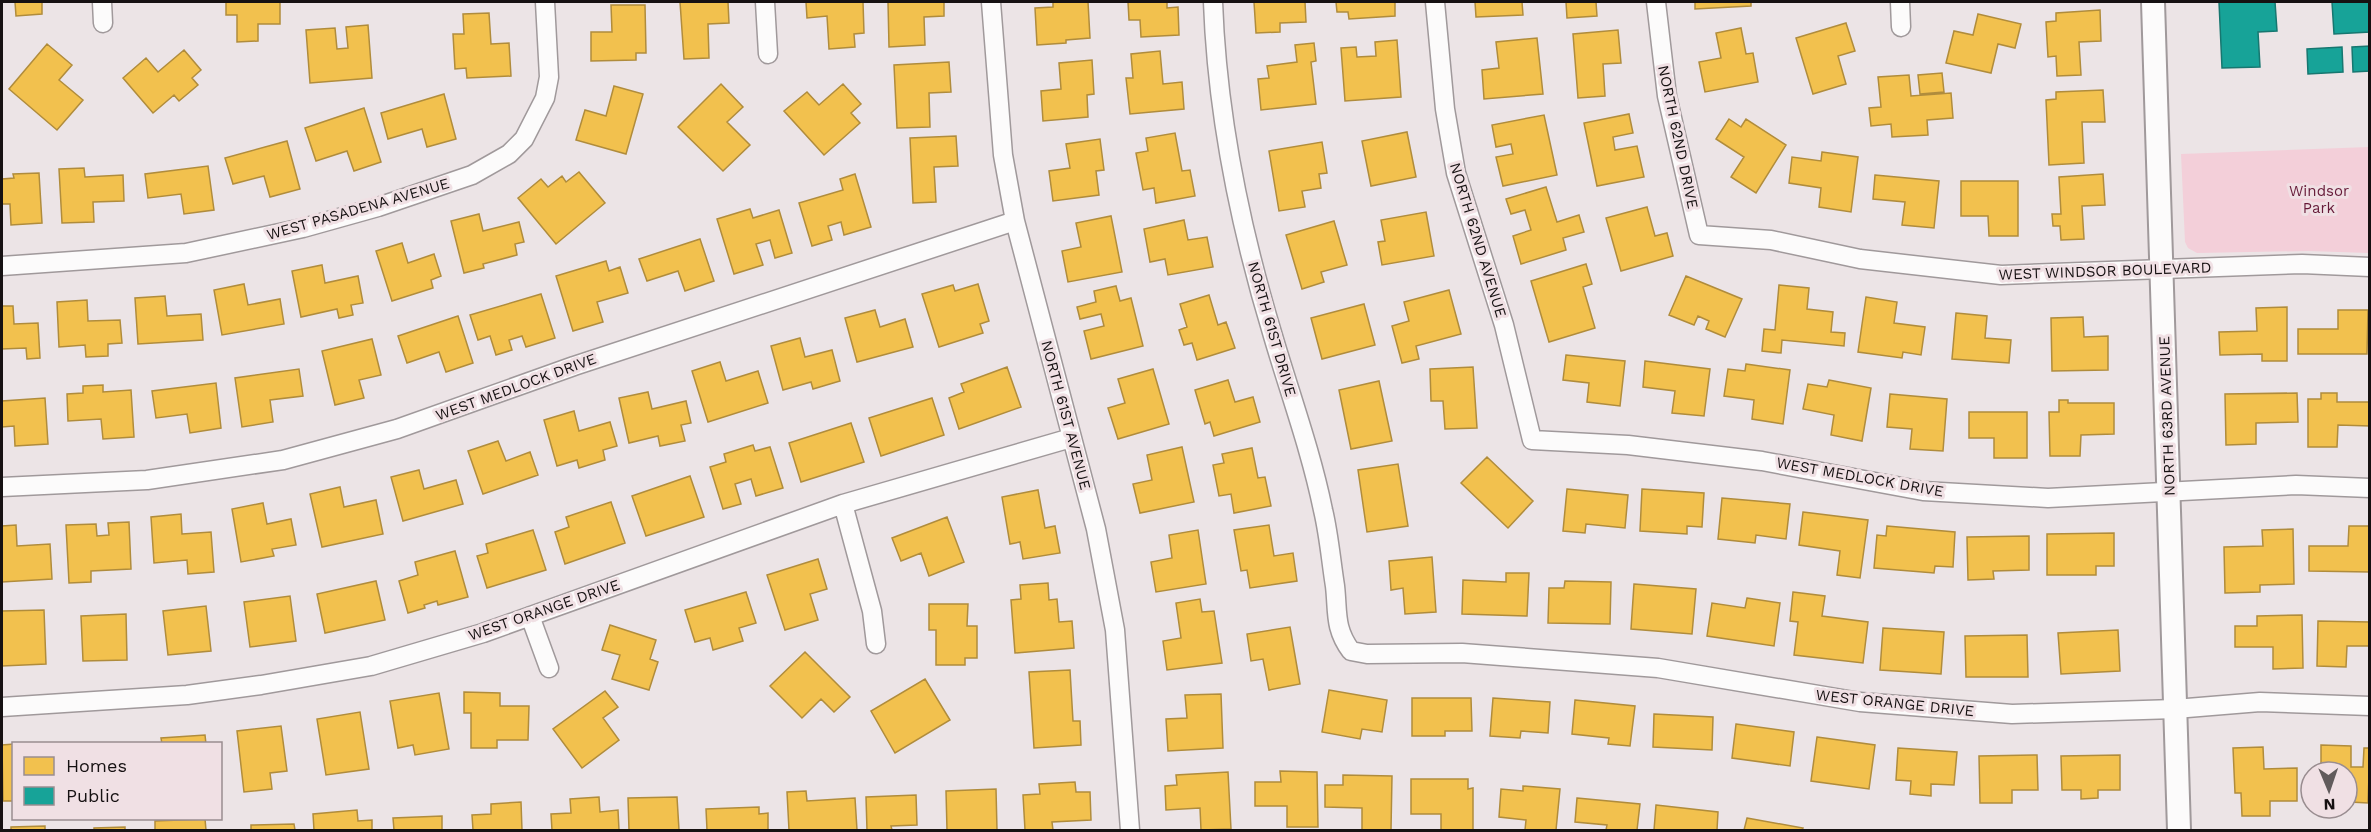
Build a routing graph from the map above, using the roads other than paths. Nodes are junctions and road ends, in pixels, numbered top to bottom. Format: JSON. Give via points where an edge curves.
{"nodes":[{"id":1,"x":102,"y":2,"type":"edge"},
{"id":2,"x":545,"y":2,"type":"edge"},
{"id":3,"x":765,"y":2,"type":"edge"},
{"id":4,"x":991,"y":2,"type":"edge"},
{"id":5,"x":1213,"y":2,"type":"edge"},
{"id":6,"x":1435,"y":2,"type":"edge"},
{"id":7,"x":1656,"y":2,"type":"edge"},
{"id":8,"x":1900,"y":2,"type":"edge"},
{"id":9,"x":2153,"y":2,"type":"edge"},
{"id":10,"x":103,"y":23,"type":"dead end"},
{"id":11,"x":1901,"y":27,"type":"dead end"},
{"id":12,"x":768,"y":54,"type":"dead end"},
{"id":13,"x":1016,"y":220,"type":"junction"},
{"id":14,"x":1699,"y":236,"type":"joint"},
{"id":15,"x":2,"y":266,"type":"edge"},
{"id":16,"x":2370,"y":267,"type":"edge"},
{"id":17,"x":2161,"y":268,"type":"junction"},
{"id":18,"x":1071,"y":438,"type":"junction"},
{"id":19,"x":1532,"y":440,"type":"joint"},
{"id":20,"x":2,"y":487,"type":"edge"},
{"id":21,"x":2370,"y":488,"type":"edge"},
{"id":22,"x":2170,"y":493,"type":"junction"},
{"id":23,"x":843,"y":504,"type":"junction"},
{"id":24,"x":530,"y":616,"type":"junction"},
{"id":25,"x":876,"y":644,"type":"dead end"},
{"id":26,"x":1351,"y":651,"type":"joint"},
{"id":27,"x":549,"y":668,"type":"dead end"},
{"id":28,"x":2,"y":706,"type":"edge"},
{"id":29,"x":2370,"y":706,"type":"edge"},
{"id":30,"x":2175,"y":710,"type":"junction"},
{"id":31,"x":1130,"y":831,"type":"edge"},
{"id":32,"x":2179,"y":831,"type":"edge"}],
"edges":[{"from":1,"to":10,"type":"street"},
{"from":2,"to":15,"type":"street","name":"WEST PASADENA AVENUE","via":[[549,77],[545,98],[524,139],[509,154],[472,176],[303,228],[186,253]]},
{"from":3,"to":12,"type":"street"},
{"from":4,"to":13,"type":"street","name":"NORTH 61ST AVENUE","via":[[1002,145]]},
{"from":5,"to":26,"type":"street","name":"NORTH 61ST DRIVE","via":[[1227,147],[1246,239],[1324,511],[1336,618]]},
{"from":6,"to":19,"type":"street","name":"NORTH 62ND AVENUE","via":[[1445,109],[1456,173],[1504,325]]},
{"from":7,"to":14,"type":"street","name":"NORTH 62ND DRIVE","via":[[1667,96]]},
{"from":8,"to":11,"type":"street"},
{"from":9,"to":17,"type":"street","name":"NORTH 63RD AVENUE"},
{"from":13,"to":18,"type":"street","name":"NORTH 61ST AVENUE"},
{"from":13,"to":20,"type":"street","name":"WEST MEDLOCK DRIVE","via":[[574,366],[397,429],[283,460],[147,480]]},
{"from":14,"to":17,"type":"street","name":"WEST WINDSOR BOULEVARD","via":[[1771,240],[1860,259],[2001,275]]},
{"from":16,"to":17,"type":"street","name":"WEST WINDSOR BOULEVARD","via":[[2302,264]]},
{"from":17,"to":22,"type":"street","name":"NORTH 63RD AVENUE"},
{"from":18,"to":23,"type":"street","name":"WEST ORANGE DRIVE"},
{"from":18,"to":31,"type":"street","name":"NORTH 61ST AVENUE","via":[[1096,529],[1115,630]]},
{"from":19,"to":22,"type":"street","name":"WEST MEDLOCK DRIVE","via":[[1762,461],[1923,491],[2048,498]]},
{"from":21,"to":22,"type":"street","name":"WEST MEDLOCK DRIVE","via":[[2296,485]]},
{"from":22,"to":30,"type":"street","name":"NORTH 63RD AVENUE"},
{"from":23,"to":24,"type":"street","name":"WEST ORANGE DRIVE"},
{"from":23,"to":25,"type":"street","via":[[872,611]]},
{"from":24,"to":27,"type":"street"},
{"from":24,"to":28,"type":"street","name":"WEST ORANGE DRIVE","via":[[371,666],[261,685],[187,695]]},
{"from":26,"to":30,"type":"street","name":"WEST ORANGE DRIVE","via":[[1462,653],[1658,668],[1860,702],[2012,714]]},
{"from":29,"to":30,"type":"street","name":"WEST ORANGE DRIVE","via":[[2260,702]]},
{"from":30,"to":32,"type":"street","name":"NORTH 63RD AVENUE"}]}
